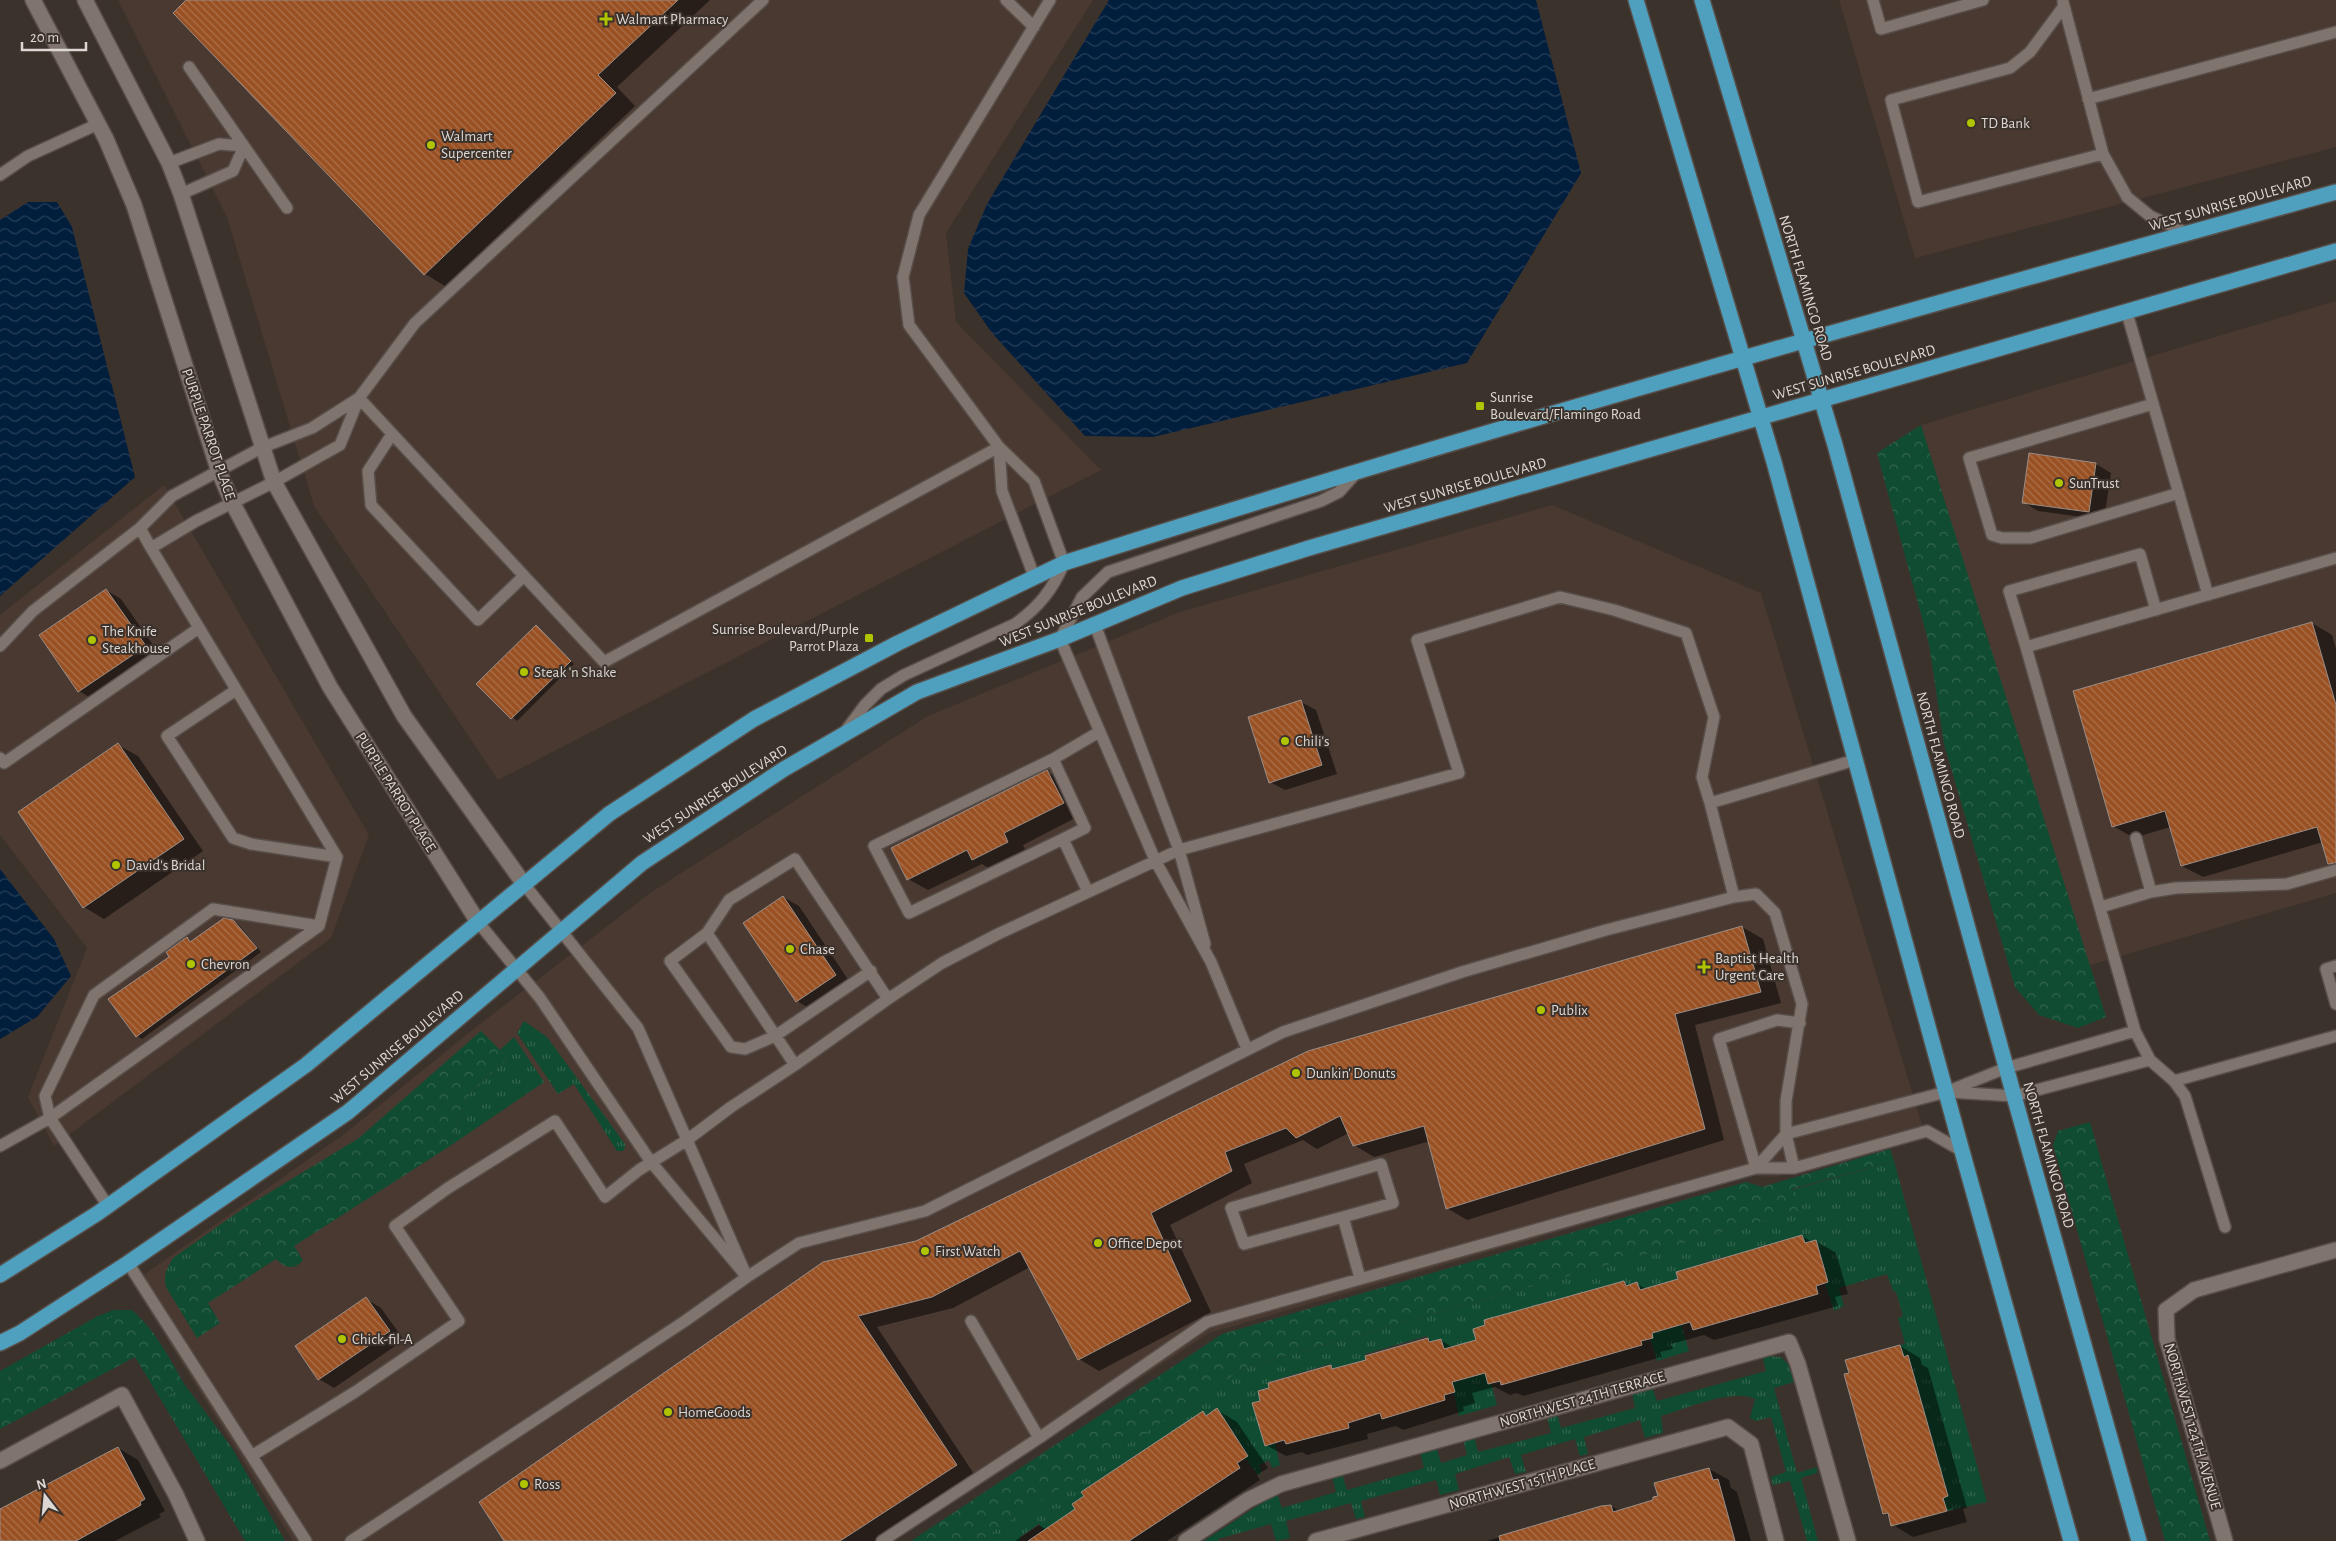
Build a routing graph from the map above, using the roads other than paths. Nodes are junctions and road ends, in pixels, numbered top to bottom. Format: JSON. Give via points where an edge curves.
{"nodes":[{"id":1,"x":33,"y":0,"type":"edge"},
{"id":2,"x":85,"y":0,"type":"edge"},
{"id":3,"x":763,"y":0,"type":"edge"},
{"id":4,"x":1006,"y":0,"type":"edge"},
{"id":5,"x":1050,"y":0,"type":"edge"},
{"id":6,"x":1636,"y":0,"type":"edge"},
{"id":7,"x":1702,"y":0,"type":"edge"},
{"id":8,"x":1873,"y":0,"type":"edge"},
{"id":9,"x":1983,"y":0,"type":"edge"},
{"id":10,"x":2063,"y":3,"type":"edge"},
{"id":11,"x":1034,"y":27,"type":"junction"},
{"id":12,"x":2336,"y":32,"type":"edge"},
{"id":13,"x":189,"y":67,"type":"dead end"},
{"id":14,"x":2088,"y":99,"type":"junction"},
{"id":15,"x":98,"y":124,"type":"junction"},
{"id":16,"x":244,"y":146,"type":"junction"},
{"id":17,"x":2103,"y":154,"type":"junction"},
{"id":18,"x":169,"y":163,"type":"junction"},
{"id":19,"x":0,"y":175,"type":"edge"},
{"id":20,"x":2336,"y":192,"type":"edge"},
{"id":21,"x":181,"y":194,"type":"junction"},
{"id":22,"x":287,"y":208,"type":"dead end"},
{"id":23,"x":2187,"y":234,"type":"junction"},
{"id":24,"x":2336,"y":251,"type":"edge"},
{"id":25,"x":2127,"y":313,"type":"junction"},
{"id":26,"x":1804,"y":340,"type":"junction"},
{"id":27,"x":1742,"y":357,"type":"junction"},
{"id":28,"x":360,"y":398,"type":"junction"},
{"id":29,"x":1821,"y":399,"type":"junction"},
{"id":30,"x":2153,"y":404,"type":"junction"},
{"id":31,"x":1761,"y":417,"type":"junction"},
{"id":32,"x":392,"y":434,"type":"junction"},
{"id":33,"x":999,"y":447,"type":"junction"},
{"id":34,"x":261,"y":448,"type":"junction"},
{"id":35,"x":1358,"y":471,"type":"junction"},
{"id":36,"x":219,"y":472,"type":"junction"},
{"id":37,"x":274,"y":482,"type":"junction"},
{"id":38,"x":2179,"y":494,"type":"junction"},
{"id":39,"x":232,"y":502,"type":"junction"},
{"id":40,"x":140,"y":528,"type":"junction"},
{"id":41,"x":151,"y":548,"type":"junction"},
{"id":42,"x":2336,"y":558,"type":"edge"},
{"id":43,"x":1064,"y":563,"type":"junction"},
{"id":44,"x":524,"y":576,"type":"junction"},
{"id":45,"x":1034,"y":576,"type":"junction"},
{"id":46,"x":2208,"y":595,"type":"junction"},
{"id":47,"x":2156,"y":610,"type":"junction"},
{"id":48,"x":1095,"y":625,"type":"junction"},
{"id":49,"x":199,"y":628,"type":"junction"},
{"id":50,"x":1060,"y":639,"type":"junction"},
{"id":51,"x":0,"y":646,"type":"edge"},
{"id":52,"x":2026,"y":647,"type":"junction"},
{"id":53,"x":236,"y":690,"type":"junction"},
{"id":54,"x":1099,"y":732,"type":"junction"},
{"id":55,"x":842,"y":735,"type":"junction"},
{"id":56,"x":0,"y":758,"type":"edge"},
{"id":57,"x":1052,"y":759,"type":"junction"},
{"id":58,"x":1855,"y":760,"type":"junction"},
{"id":59,"x":1710,"y":803,"type":"junction"},
{"id":60,"x":2136,"y":838,"type":"dead end"},
{"id":61,"x":1063,"y":839,"type":"junction"},
{"id":62,"x":1179,"y":850,"type":"junction"},
{"id":63,"x":336,"y":856,"type":"junction"},
{"id":64,"x":1155,"y":860,"type":"junction"},
{"id":65,"x":2336,"y":870,"type":"edge"},
{"id":66,"x":524,"y":884,"type":"junction"},
{"id":67,"x":1088,"y":892,"type":"junction"},
{"id":68,"x":2151,"y":892,"type":"junction"},
{"id":69,"x":1734,"y":897,"type":"junction"},
{"id":70,"x":2101,"y":908,"type":"junction"},
{"id":71,"x":478,"y":922,"type":"junction"},
{"id":72,"x":319,"y":926,"type":"junction"},
{"id":73,"x":562,"y":931,"type":"junction"},
{"id":74,"x":707,"y":933,"type":"junction"},
{"id":75,"x":1211,"y":962,"type":"junction"},
{"id":76,"x":2336,"y":966,"type":"edge"},
{"id":77,"x":517,"y":969,"type":"junction"},
{"id":78,"x":871,"y":971,"type":"junction"},
{"id":79,"x":888,"y":999,"type":"junction"},
{"id":80,"x":2336,"y":1004,"type":"edge"},
{"id":81,"x":1800,"y":1023,"type":"junction"},
{"id":82,"x":2136,"y":1031,"type":"junction"},
{"id":83,"x":775,"y":1036,"type":"junction"},
{"id":84,"x":2336,"y":1036,"type":"edge"},
{"id":85,"x":1247,"y":1049,"type":"junction"},
{"id":86,"x":2150,"y":1060,"type":"junction"},
{"id":87,"x":795,"y":1065,"type":"junction"},
{"id":88,"x":2006,"y":1068,"type":"junction"},
{"id":89,"x":2174,"y":1080,"type":"junction"},
{"id":90,"x":1946,"y":1092,"type":"junction"},
{"id":91,"x":2014,"y":1096,"type":"junction"},
{"id":92,"x":50,"y":1118,"type":"junction"},
{"id":93,"x":1786,"y":1134,"type":"junction"},
{"id":94,"x":687,"y":1140,"type":"junction"},
{"id":95,"x":0,"y":1146,"type":"edge"},
{"id":96,"x":1962,"y":1151,"type":"junction"},
{"id":97,"x":651,"y":1162,"type":"junction"},
{"id":98,"x":1756,"y":1168,"type":"junction"},
{"id":99,"x":1794,"y":1168,"type":"junction"},
{"id":100,"x":108,"y":1206,"type":"junction"},
{"id":101,"x":1343,"y":1217,"type":"junction"},
{"id":102,"x":2225,"y":1227,"type":"dead end"},
{"id":103,"x":2336,"y":1250,"type":"edge"},
{"id":104,"x":128,"y":1263,"type":"junction"},
{"id":105,"x":0,"y":1275,"type":"edge"},
{"id":106,"x":746,"y":1277,"type":"junction"},
{"id":107,"x":1360,"y":1278,"type":"junction"},
{"id":108,"x":971,"y":1321,"type":"dead end"},
{"id":109,"x":0,"y":1343,"type":"edge"},
{"id":110,"x":1039,"y":1438,"type":"junction"},
{"id":111,"x":253,"y":1455,"type":"junction"},
{"id":112,"x":0,"y":1461,"type":"edge"},
{"id":113,"x":190,"y":1539,"type":"edge"},
{"id":114,"x":306,"y":1541,"type":"edge"},
{"id":115,"x":351,"y":1541,"type":"edge"},
{"id":116,"x":882,"y":1541,"type":"edge"},
{"id":117,"x":1186,"y":1541,"type":"edge"},
{"id":118,"x":1316,"y":1541,"type":"edge"},
{"id":119,"x":1776,"y":1541,"type":"edge"},
{"id":120,"x":1848,"y":1541,"type":"edge"},
{"id":121,"x":2072,"y":1541,"type":"edge"},
{"id":122,"x":2140,"y":1541,"type":"edge"},
{"id":123,"x":2225,"y":1541,"type":"edge"}],
"edges":[{"from":1,"to":15,"type":"street","name":"PURPLE PARROT PLACE"},
{"from":2,"to":18,"type":"street"},
{"from":3,"to":28,"type":"lane","via":[[414,323]]},
{"from":4,"to":11,"type":"lane"},
{"from":5,"to":11,"type":"lane"},
{"from":6,"to":27,"type":"highway"},
{"from":7,"to":26,"type":"highway","name":"NORTH FLAMINGO ROAD"},
{"from":8,"to":9,"type":"lane","via":[[1881,29]]},
{"from":10,"to":14,"type":"lane"},
{"from":10,"to":17,"type":"lane","via":[[2030,52],[2010,68],[1890,100],[1918,202]]},
{"from":11,"to":33,"type":"lane","via":[[919,215],[903,277],[909,325]]},
{"from":12,"to":14,"type":"lane"},
{"from":13,"to":16,"type":"lane"},
{"from":14,"to":17,"type":"lane"},
{"from":15,"to":19,"type":"lane","via":[[28,156]]},
{"from":15,"to":36,"type":"street","name":"PURPLE PARROT PLACE","via":[[134,206]]},
{"from":16,"to":18,"type":"lane","via":[[219,144]]},
{"from":16,"to":21,"type":"lane","via":[[233,171]]},
{"from":16,"to":22,"type":"lane"},
{"from":17,"to":23,"type":"lane","via":[[2127,197],[2150,216]]},
{"from":18,"to":21,"type":"street"},
{"from":20,"to":23,"type":"highway","name":"WEST SUNRISE BOULEVARD"},
{"from":21,"to":34,"type":"street"},
{"from":23,"to":26,"type":"highway","name":"WEST SUNRISE BOULEVARD"},
{"from":24,"to":25,"type":"highway","name":"WEST SUNRISE BOULEVARD"},
{"from":25,"to":29,"type":"highway","name":"WEST SUNRISE BOULEVARD"},
{"from":25,"to":30,"type":"lane"},
{"from":26,"to":27,"type":"highway","name":"WEST SUNRISE BOULEVARD"},
{"from":26,"to":29,"type":"highway","name":"NORTH FLAMINGO ROAD"},
{"from":27,"to":31,"type":"highway"},
{"from":27,"to":35,"type":"highway","name":"WEST SUNRISE BOULEVARD"},
{"from":28,"to":32,"type":"lane"},
{"from":28,"to":34,"type":"lane","via":[[312,428]]},
{"from":28,"to":37,"type":"lane","via":[[340,445]]},
{"from":29,"to":31,"type":"highway","name":"WEST SUNRISE BOULEVARD"},
{"from":29,"to":88,"type":"highway","name":"NORTH FLAMINGO ROAD"},
{"from":30,"to":38,"type":"lane"},
{"from":30,"to":38,"type":"lane","via":[[1969,458],[1992,534],[2002,538],[2030,538]]},
{"from":31,"to":48,"type":"highway","name":"WEST SUNRISE BOULEVARD","via":[[1310,548],[1182,588]]},
{"from":31,"to":58,"type":"highway"},
{"from":32,"to":44,"type":"lane"},
{"from":32,"to":44,"type":"lane","via":[[368,471],[371,505],[478,620]]},
{"from":33,"to":43,"type":"lane","via":[[1034,481]]},
{"from":33,"to":44,"type":"lane","via":[[604,662]]},
{"from":33,"to":45,"type":"lane","via":[[1002,491]]},
{"from":34,"to":36,"type":"lane"},
{"from":34,"to":37,"type":"street"},
{"from":35,"to":43,"type":"highway","name":"WEST SUNRISE BOULEVARD"},
{"from":35,"to":50,"type":"lane","via":[[1339,492],[1321,501],[1118,566],[1082,597]]},
{"from":36,"to":39,"type":"street","name":"PURPLE PARROT PLACE"},
{"from":36,"to":40,"type":"lane","via":[[172,496]]},
{"from":37,"to":39,"type":"lane"},
{"from":37,"to":66,"type":"street","via":[[404,716]]},
{"from":38,"to":46,"type":"lane"},
{"from":39,"to":41,"type":"lane"},
{"from":39,"to":71,"type":"street","name":"PURPLE PARROT PLACE","via":[[330,687]]},
{"from":40,"to":41,"type":"lane"},
{"from":40,"to":51,"type":"lane","via":[[33,612]]},
{"from":41,"to":49,"type":"lane"},
{"from":42,"to":46,"type":"lane"},
{"from":43,"to":45,"type":"highway","name":"WEST SUNRISE BOULEVARD"},
{"from":43,"to":55,"type":"lane","via":[[1057,581],[1030,614],[1016,624],[904,675],[882,689],[865,704]]},
{"from":45,"to":66,"type":"highway","name":"WEST SUNRISE BOULEVARD","via":[[898,643],[754,720],[609,814]]},
{"from":46,"to":47,"type":"lane"},
{"from":47,"to":52,"type":"lane"},
{"from":47,"to":52,"type":"lane","via":[[2140,554],[2019,588],[2009,591]]},
{"from":48,"to":50,"type":"highway","name":"WEST SUNRISE BOULEVARD"},
{"from":48,"to":62,"type":"lane"},
{"from":49,"to":53,"type":"lane"},
{"from":49,"to":56,"type":"lane","via":[[4,763]]},
{"from":50,"to":54,"type":"lane"},
{"from":50,"to":55,"type":"highway","name":"WEST SUNRISE BOULEVARD","via":[[917,692]]},
{"from":52,"to":70,"type":"lane"},
{"from":53,"to":63,"type":"lane"},
{"from":53,"to":63,"type":"lane","via":[[167,736],[233,838],[252,844]]},
{"from":54,"to":57,"type":"lane"},
{"from":54,"to":64,"type":"lane"},
{"from":55,"to":73,"type":"highway","name":"WEST SUNRISE BOULEVARD","via":[[784,769],[642,863]]},
{"from":57,"to":61,"type":"lane","via":[[1085,828]]},
{"from":57,"to":61,"type":"lane","via":[[874,846],[909,913]]},
{"from":58,"to":59,"type":"lane"},
{"from":58,"to":90,"type":"highway"},
{"from":59,"to":62,"type":"lane","via":[[1702,777],[1714,717],[1686,633],[1560,597],[1417,640],[1459,773]]},
{"from":59,"to":69,"type":"lane"},
{"from":60,"to":68,"type":"lane"},
{"from":61,"to":67,"type":"lane"},
{"from":62,"to":64,"type":"lane"},
{"from":62,"to":75,"type":"lane"},
{"from":63,"to":72,"type":"lane"},
{"from":64,"to":67,"type":"lane"},
{"from":64,"to":75,"type":"lane"},
{"from":65,"to":68,"type":"lane","via":[[2287,884],[2176,888]]},
{"from":66,"to":71,"type":"highway","name":"WEST SUNRISE BOULEVARD"},
{"from":66,"to":73,"type":"lane"},
{"from":67,"to":79,"type":"lane","via":[[942,963]]},
{"from":68,"to":70,"type":"lane"},
{"from":69,"to":81,"type":"lane","via":[[1756,894],[1775,914],[1802,1004]]},
{"from":69,"to":85,"type":"lane","via":[[1597,932],[1462,972],[1283,1032]]},
{"from":70,"to":82,"type":"lane"},
{"from":71,"to":77,"type":"lane"},
{"from":71,"to":100,"type":"highway","name":"WEST SUNRISE BOULEVARD","via":[[306,1065]]},
{"from":72,"to":92,"type":"lane"},
{"from":72,"to":92,"type":"lane","via":[[212,909],[94,995],[45,1096]]},
{"from":73,"to":77,"type":"highway","name":"WEST SUNRISE BOULEVARD"},
{"from":73,"to":94,"type":"lane","via":[[638,1028]]},
{"from":74,"to":78,"type":"lane","via":[[729,900],[795,859]]},
{"from":74,"to":83,"type":"lane"},
{"from":74,"to":83,"type":"lane","via":[[670,961],[731,1047],[746,1049]]},
{"from":75,"to":85,"type":"lane"},
{"from":76,"to":80,"type":"lane","via":[[2326,969]]},
{"from":77,"to":97,"type":"lane"},
{"from":77,"to":104,"type":"highway","name":"WEST SUNRISE BOULEVARD","via":[[348,1112]]},
{"from":78,"to":79,"type":"lane"},
{"from":78,"to":83,"type":"lane"},
{"from":79,"to":87,"type":"lane"},
{"from":81,"to":93,"type":"lane","via":[[1786,1101]]},
{"from":81,"to":98,"type":"lane","via":[[1776,1020],[1719,1038]]},
{"from":82,"to":86,"type":"lane"},
{"from":82,"to":88,"type":"lane"},
{"from":83,"to":87,"type":"lane"},
{"from":84,"to":89,"type":"lane"},
{"from":85,"to":106,"type":"lane","via":[[925,1211],[799,1243]]},
{"from":86,"to":89,"type":"lane"},
{"from":86,"to":91,"type":"lane"},
{"from":87,"to":94,"type":"lane"},
{"from":88,"to":90,"type":"lane"},
{"from":88,"to":91,"type":"highway","name":"NORTH FLAMINGO ROAD"},
{"from":89,"to":102,"type":"lane","via":[[2185,1096]]},
{"from":90,"to":91,"type":"lane"},
{"from":90,"to":93,"type":"lane"},
{"from":90,"to":96,"type":"highway"},
{"from":91,"to":122,"type":"highway","name":"NORTH FLAMINGO ROAD"},
{"from":92,"to":95,"type":"lane"},
{"from":92,"to":100,"type":"lane"},
{"from":93,"to":98,"type":"lane"},
{"from":93,"to":99,"type":"lane"},
{"from":94,"to":97,"type":"lane"},
{"from":94,"to":106,"type":"lane"},
{"from":96,"to":99,"type":"lane","via":[[1927,1131]]},
{"from":96,"to":121,"type":"highway"},
{"from":97,"to":106,"type":"lane"},
{"from":97,"to":111,"type":"lane","via":[[605,1196],[555,1121],[448,1188],[395,1226],[459,1322]]},
{"from":98,"to":99,"type":"lane"},
{"from":98,"to":107,"type":"lane"},
{"from":100,"to":105,"type":"highway","name":"WEST SUNRISE BOULEVARD"},
{"from":101,"to":101,"type":"lane","via":[[1244,1244],[1231,1208],[1381,1164],[1393,1203]]},
{"from":101,"to":107,"type":"lane"},
{"from":103,"to":123,"type":"street","name":"NORTHWEST 124TH AVENUE","via":[[2194,1290],[2166,1310],[2167,1339]]},
{"from":104,"to":109,"type":"highway","name":"WEST SUNRISE BOULEVARD"},
{"from":104,"to":111,"type":"lane"},
{"from":106,"to":115,"type":"lane","via":[[685,1321]]},
{"from":107,"to":110,"type":"lane","via":[[1207,1322]]},
{"from":108,"to":110,"type":"lane"},
{"from":110,"to":116,"type":"lane"},
{"from":111,"to":114,"type":"lane"},
{"from":112,"to":113,"type":"street","via":[[122,1395],[176,1495]]},
{"from":117,"to":120,"type":"street","name":"NORTHWEST 24TH TERRACE","via":[[1248,1500],[1281,1484],[1789,1342]]},
{"from":118,"to":119,"type":"street","name":"NORTHWEST 15TH PLACE","via":[[1728,1426],[1750,1444]]}]}
